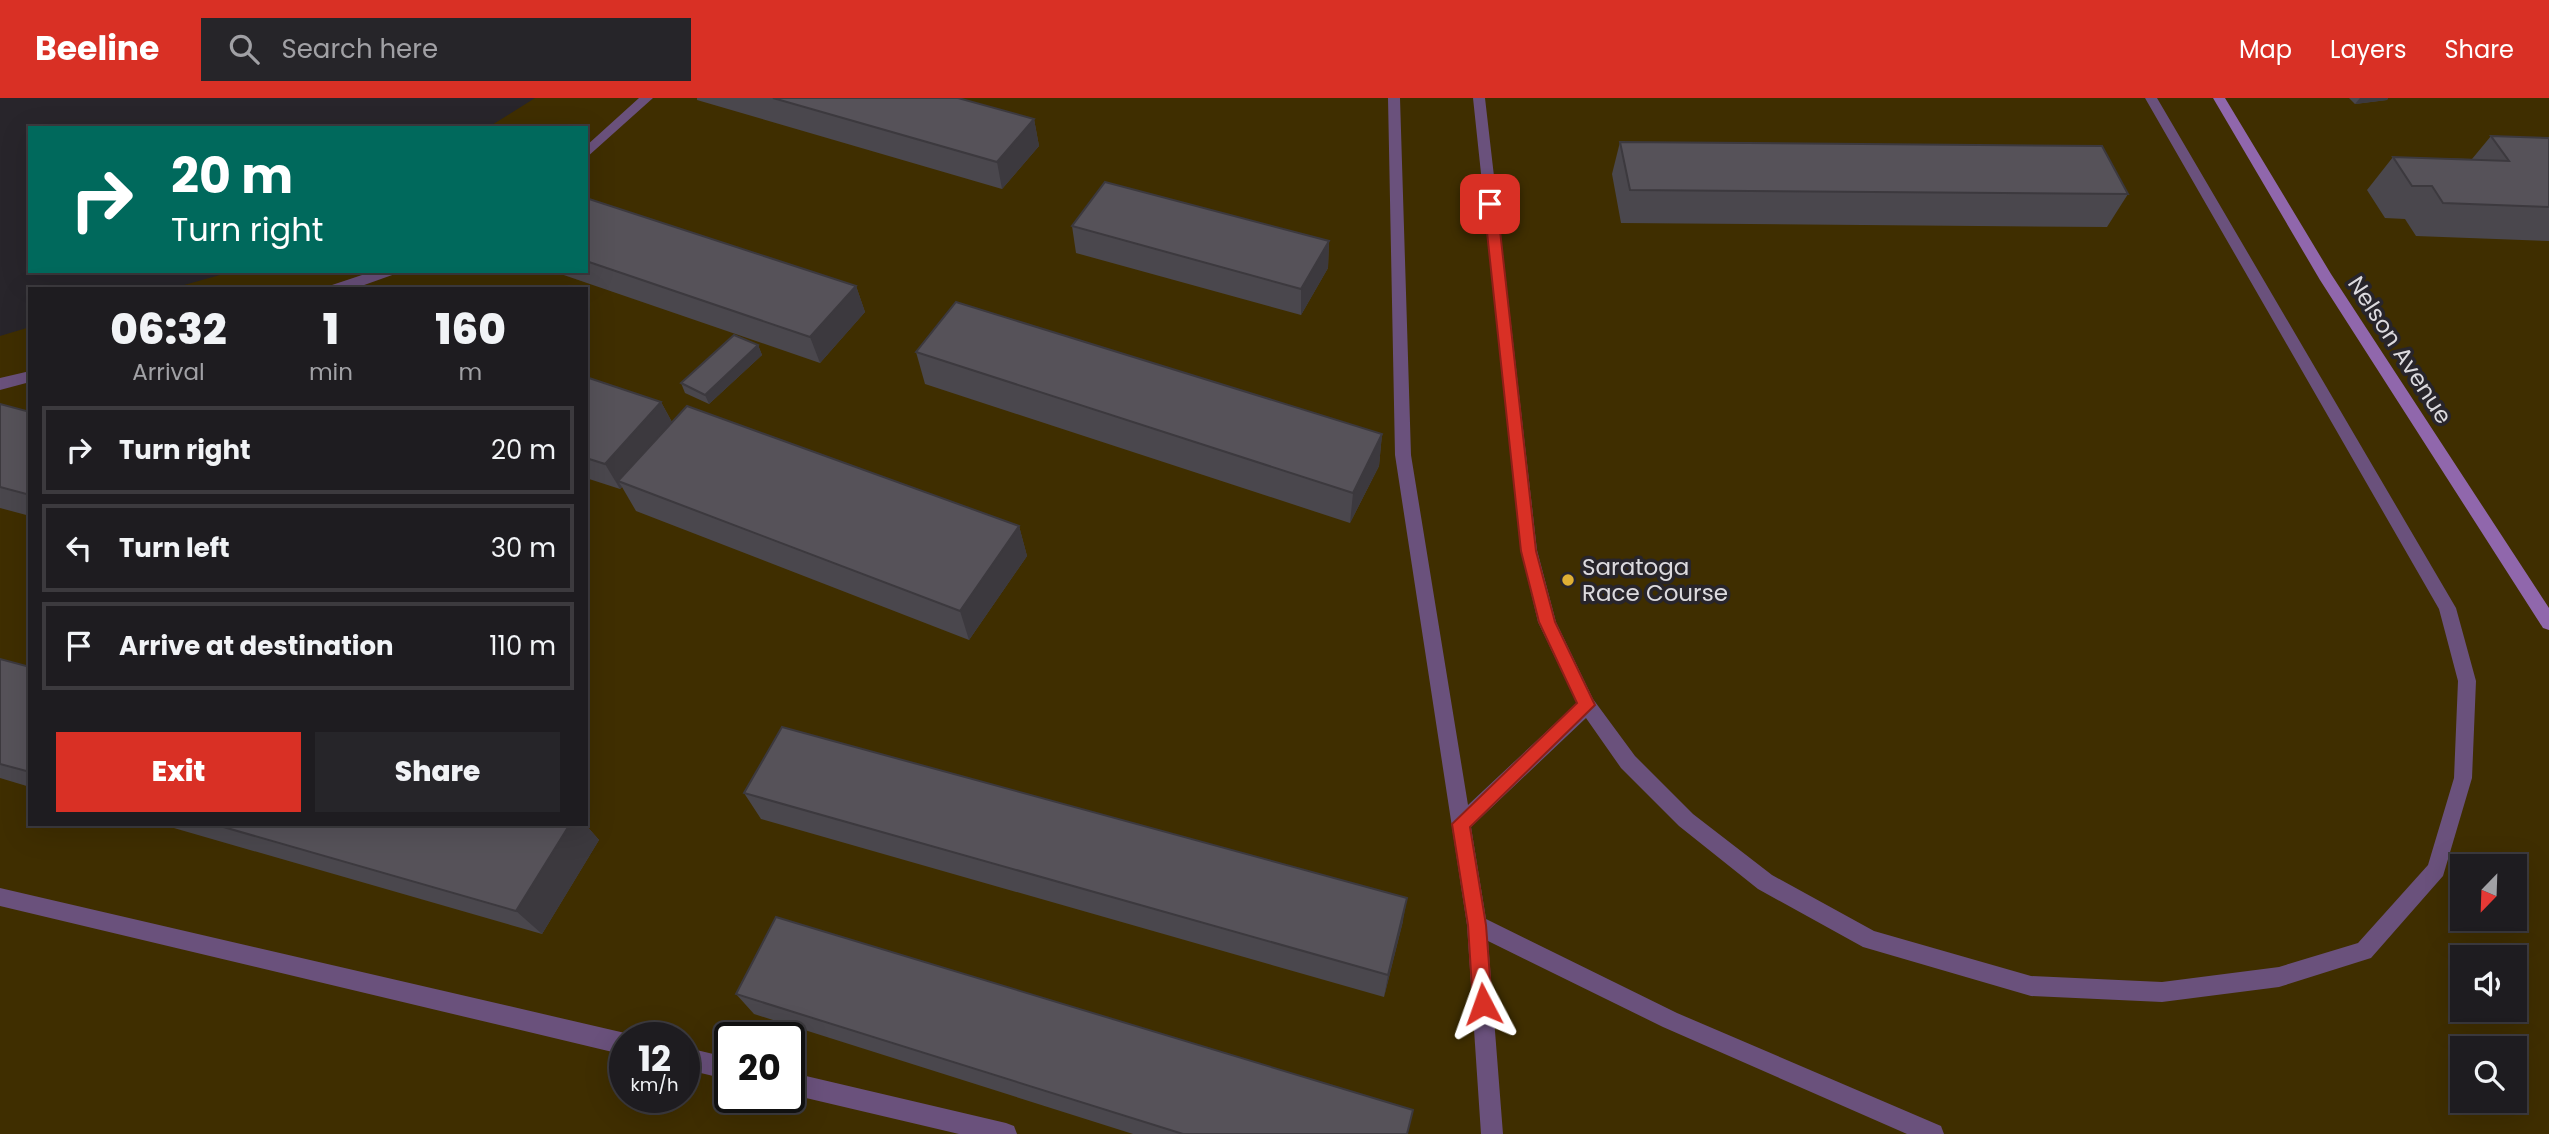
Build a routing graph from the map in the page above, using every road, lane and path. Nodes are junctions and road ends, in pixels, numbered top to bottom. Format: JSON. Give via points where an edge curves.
{"nodes":[{"id":1,"x":648,"y":98,"type":"edge"},
{"id":2,"x":1394,"y":98,"type":"edge"},
{"id":3,"x":1479,"y":98,"type":"edge"},
{"id":4,"x":2151,"y":98,"type":"edge"},
{"id":5,"x":2219,"y":98,"type":"edge"},
{"id":6,"x":588,"y":151,"type":"edge"},
{"id":7,"x":384,"y":273,"type":"edge"},
{"id":8,"x":343,"y":287,"type":"edge"},
{"id":9,"x":28,"y":377,"type":"edge"},
{"id":10,"x":0,"y":384,"type":"edge"},
{"id":11,"x":2549,"y":623,"type":"edge"},
{"id":12,"x":1587,"y":705,"type":"junction"},
{"id":13,"x":1461,"y":824,"type":"junction"},
{"id":14,"x":0,"y":897,"type":"edge"},
{"id":15,"x":1477,"y":925,"type":"junction"},
{"id":16,"x":609,"y":1040,"type":"edge"},
{"id":17,"x":805,"y":1087,"type":"edge"},
{"id":18,"x":1006,"y":1134,"type":"edge"},
{"id":19,"x":1492,"y":1134,"type":"edge"},
{"id":20,"x":1933,"y":1134,"type":"edge"}],
"edges":[{"from":1,"to":6,"type":"lane"},
{"from":2,"to":13,"type":"lane","via":[[1402,455]]},
{"from":3,"to":12,"type":"lane","via":[[1529,551],[1547,622]]},
{"from":4,"to":12,"type":"lane","via":[[2447,608],[2467,681],[2463,778],[2436,870],[2364,951],[2279,977],[2162,992],[2031,986],[1870,940],[1765,882],[1686,820],[1629,762]]},
{"from":5,"to":11,"type":"street","name":"Nelson Avenue","via":[[2325,277]]},
{"from":7,"to":8,"type":"lane"},
{"from":9,"to":10,"type":"lane"},
{"from":12,"to":13,"type":"lane"},
{"from":13,"to":15,"type":"lane"},
{"from":14,"to":16,"type":"lane"},
{"from":15,"to":19,"type":"lane"},
{"from":15,"to":20,"type":"lane","via":[[1670,1020]]},
{"from":17,"to":18,"type":"lane"}]}
